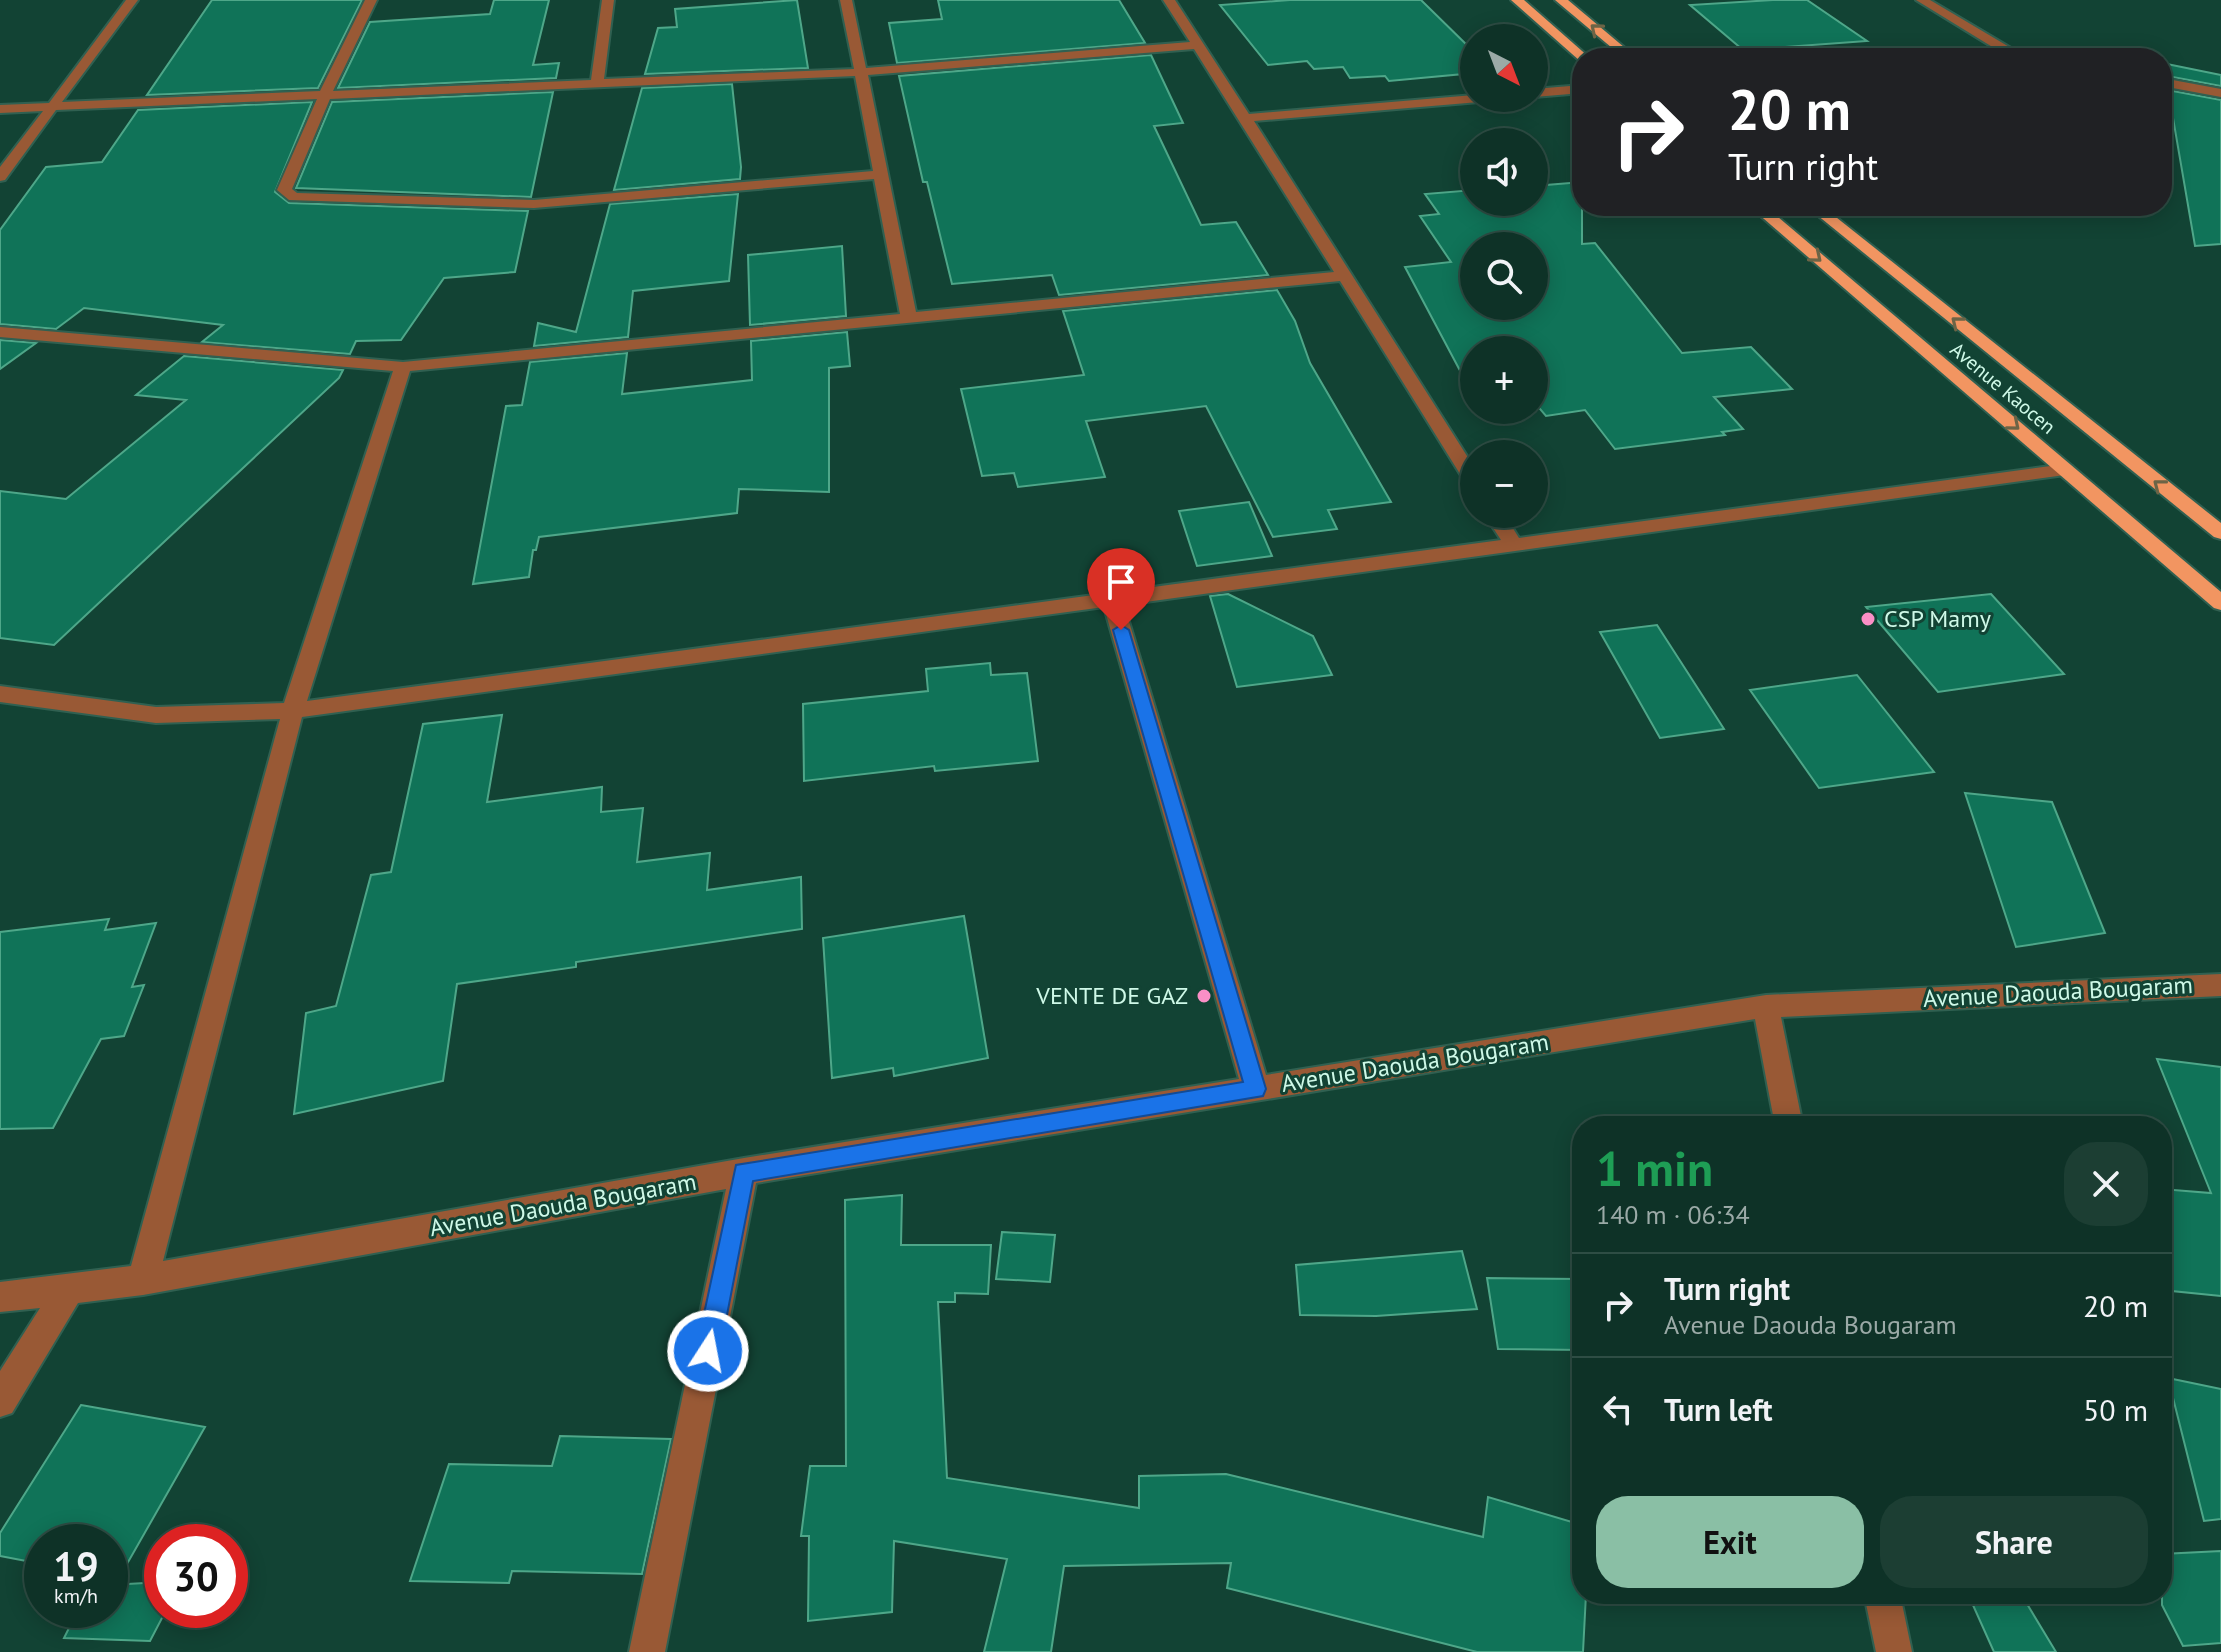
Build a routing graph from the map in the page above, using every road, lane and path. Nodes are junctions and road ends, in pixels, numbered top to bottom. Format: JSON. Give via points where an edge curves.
{"nodes":[{"id":1,"x":132,"y":0,"type":"edge"},
{"id":2,"x":371,"y":0,"type":"edge"},
{"id":3,"x":608,"y":0,"type":"edge"},
{"id":4,"x":846,"y":0,"type":"edge"},
{"id":5,"x":1169,"y":0,"type":"edge"},
{"id":6,"x":1517,"y":0,"type":"edge"},
{"id":7,"x":1561,"y":0,"type":"edge"},
{"id":8,"x":1922,"y":0,"type":"edge"},
{"id":9,"x":1198,"y":45,"type":"junction"},
{"id":10,"x":1572,"y":48,"type":"edge"},
{"id":11,"x":1619,"y":48,"type":"edge"},
{"id":12,"x":2002,"y":48,"type":"edge"},
{"id":13,"x":862,"y":72,"type":"junction"},
{"id":14,"x":2172,"y":84,"type":"edge"},
{"id":15,"x":597,"y":85,"type":"junction"},
{"id":16,"x":1572,"y":90,"type":"edge"},
{"id":17,"x":1548,"y":92,"type":"edge"},
{"id":18,"x":2221,"y":93,"type":"edge"},
{"id":19,"x":325,"y":95,"type":"junction"},
{"id":20,"x":1460,"y":100,"type":"edge"},
{"id":21,"x":53,"y":105,"type":"junction"},
{"id":22,"x":0,"y":109,"type":"edge"},
{"id":23,"x":1245,"y":118,"type":"junction"},
{"id":24,"x":878,"y":175,"type":"junction"},
{"id":25,"x":0,"y":177,"type":"edge"},
{"id":26,"x":1768,"y":216,"type":"edge"},
{"id":27,"x":1825,"y":216,"type":"edge"},
{"id":28,"x":1343,"y":276,"type":"junction"},
{"id":29,"x":909,"y":317,"type":"junction"},
{"id":30,"x":0,"y":332,"type":"edge"},
{"id":31,"x":403,"y":367,"type":"junction"},
{"id":32,"x":1460,"y":460,"type":"edge"},
{"id":33,"x":2065,"y":470,"type":"junction"},
{"id":34,"x":1503,"y":528,"type":"edge"},
{"id":35,"x":2221,"y":533,"type":"edge"},
{"id":36,"x":1514,"y":545,"type":"junction"},
{"id":37,"x":1112,"y":599,"type":"junction"},
{"id":38,"x":2221,"y":603,"type":"edge"},
{"id":39,"x":0,"y":694,"type":"edge"},
{"id":40,"x":293,"y":711,"type":"junction"},
{"id":41,"x":2221,"y":985,"type":"edge"},
{"id":42,"x":1766,"y":1006,"type":"junction"},
{"id":43,"x":1256,"y":1089,"type":"junction"},
{"id":44,"x":1787,"y":1116,"type":"edge"},
{"id":45,"x":744,"y":1172,"type":"junction"},
{"id":46,"x":143,"y":1280,"type":"junction"},
{"id":47,"x":69,"y":1289,"type":"junction"},
{"id":48,"x":0,"y":1297,"type":"edge"},
{"id":49,"x":0,"y":1401,"type":"edge"},
{"id":50,"x":1884,"y":1604,"type":"edge"},
{"id":51,"x":647,"y":1652,"type":"edge"},
{"id":52,"x":1894,"y":1652,"type":"edge"}],
"edges":[{"from":1,"to":21,"type":"street"},
{"from":2,"to":19,"type":"street"},
{"from":3,"to":15,"type":"street"},
{"from":4,"to":13,"type":"street"},
{"from":5,"to":9,"type":"street"},
{"from":6,"to":10,"type":"highway"},
{"from":11,"to":7,"type":"highway","one_way":true},
{"from":8,"to":12,"type":"street"},
{"from":9,"to":13,"type":"street"},
{"from":9,"to":23,"type":"street"},
{"from":13,"to":15,"type":"street"},
{"from":13,"to":24,"type":"street"},
{"from":14,"to":18,"type":"street"},
{"from":15,"to":19,"type":"street"},
{"from":16,"to":17,"type":"street"},
{"from":19,"to":21,"type":"street"},
{"from":19,"to":24,"type":"street","via":[[284,190],[294,197],[534,204]]},
{"from":20,"to":23,"type":"street"},
{"from":21,"to":22,"type":"street"},
{"from":21,"to":25,"type":"street"},
{"from":23,"to":28,"type":"street"},
{"from":24,"to":29,"type":"street"},
{"from":26,"to":33,"type":"highway","name":"Avenue Kaocen","one_way":true},
{"from":35,"to":27,"type":"highway","name":"Avenue Kaocen","one_way":true},
{"from":28,"to":29,"type":"street"},
{"from":28,"to":32,"type":"street"},
{"from":29,"to":31,"type":"street"},
{"from":30,"to":31,"type":"street"},
{"from":31,"to":40,"type":"street"},
{"from":33,"to":36,"type":"street"},
{"from":33,"to":38,"type":"highway","name":"Avenue Kaocen"},
{"from":34,"to":36,"type":"street"},
{"from":36,"to":37,"type":"street"},
{"from":37,"to":40,"type":"street"},
{"from":37,"to":43,"type":"street"},
{"from":39,"to":40,"type":"street","via":[[156,715]]},
{"from":40,"to":46,"type":"street"},
{"from":41,"to":42,"type":"street","name":"Avenue Daouda Bougaram"},
{"from":42,"to":43,"type":"street","name":"Avenue Daouda Bougaram"},
{"from":42,"to":44,"type":"street"},
{"from":43,"to":45,"type":"street","name":"Avenue Daouda Bougaram"},
{"from":45,"to":46,"type":"street","name":"Avenue Daouda Bougaram"},
{"from":45,"to":51,"type":"street"},
{"from":46,"to":47,"type":"street","name":"Avenue Daouda Bougaram"},
{"from":47,"to":48,"type":"street","name":"Avenue Daouda Bougaram"},
{"from":47,"to":49,"type":"street"},
{"from":50,"to":52,"type":"street"}]}
